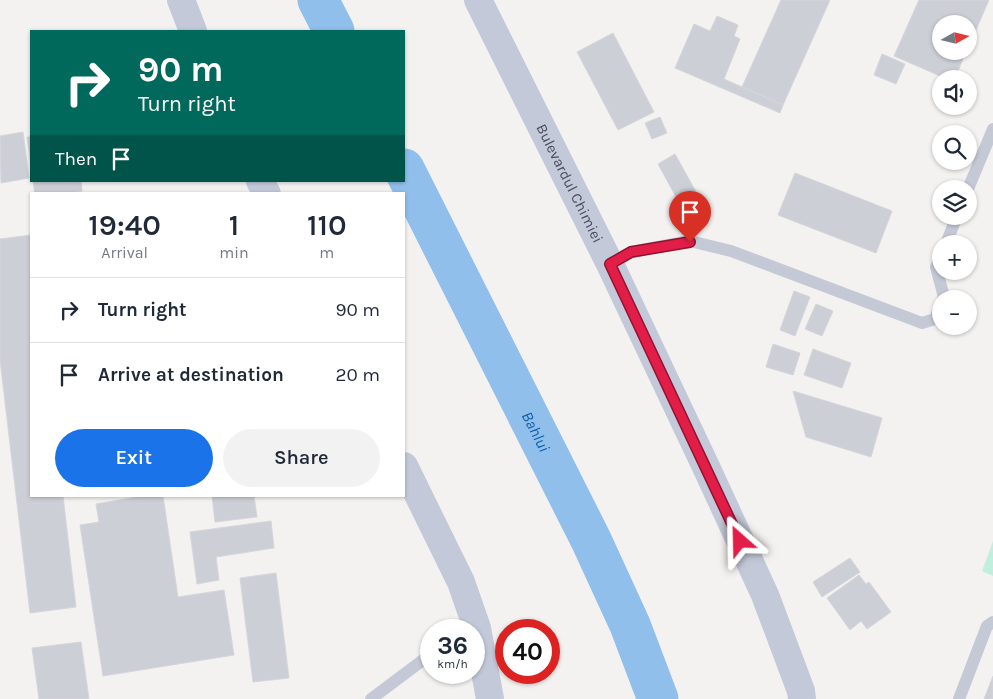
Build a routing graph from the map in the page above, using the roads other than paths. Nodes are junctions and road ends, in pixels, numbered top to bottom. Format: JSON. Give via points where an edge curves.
{"nodes":[{"id":1,"x":181,"y":0,"type":"edge"},
{"id":2,"x":478,"y":0,"type":"edge"},
{"id":3,"x":193,"y":30,"type":"edge"},
{"id":4,"x":993,"y":128,"type":"edge"},
{"id":5,"x":972,"y":180,"type":"edge"},
{"id":6,"x":610,"y":264,"type":"junction"},
{"id":7,"x":932,"y":320,"type":"edge"},
{"id":8,"x":405,"y":468,"type":"edge"},
{"id":9,"x":471,"y":619,"type":"edge"},
{"id":10,"x":993,"y":622,"type":"edge"},
{"id":11,"x":420,"y":662,"type":"edge"},
{"id":12,"x":485,"y":677,"type":"edge"},
{"id":13,"x":371,"y":699,"type":"edge"},
{"id":14,"x":490,"y":699,"type":"edge"},
{"id":15,"x":802,"y":699,"type":"edge"},
{"id":16,"x":959,"y":699,"type":"edge"}],
"edges":[{"from":1,"to":3,"type":"street"},
{"from":2,"to":6,"type":"street","name":"Bulevardul Chimiei"},
{"from":4,"to":5,"type":"lane"},
{"from":6,"to":7,"type":"lane","via":[[631,252],[690,242],[731,251],[922,324]]},
{"from":6,"to":15,"type":"street","name":"Bulevardul Chimiei","via":[[764,595]]},
{"from":8,"to":9,"type":"street","via":[[461,582]]},
{"from":10,"to":16,"type":"lane","via":[[987,626]]},
{"from":11,"to":13,"type":"lane"},
{"from":12,"to":14,"type":"street"}]}
